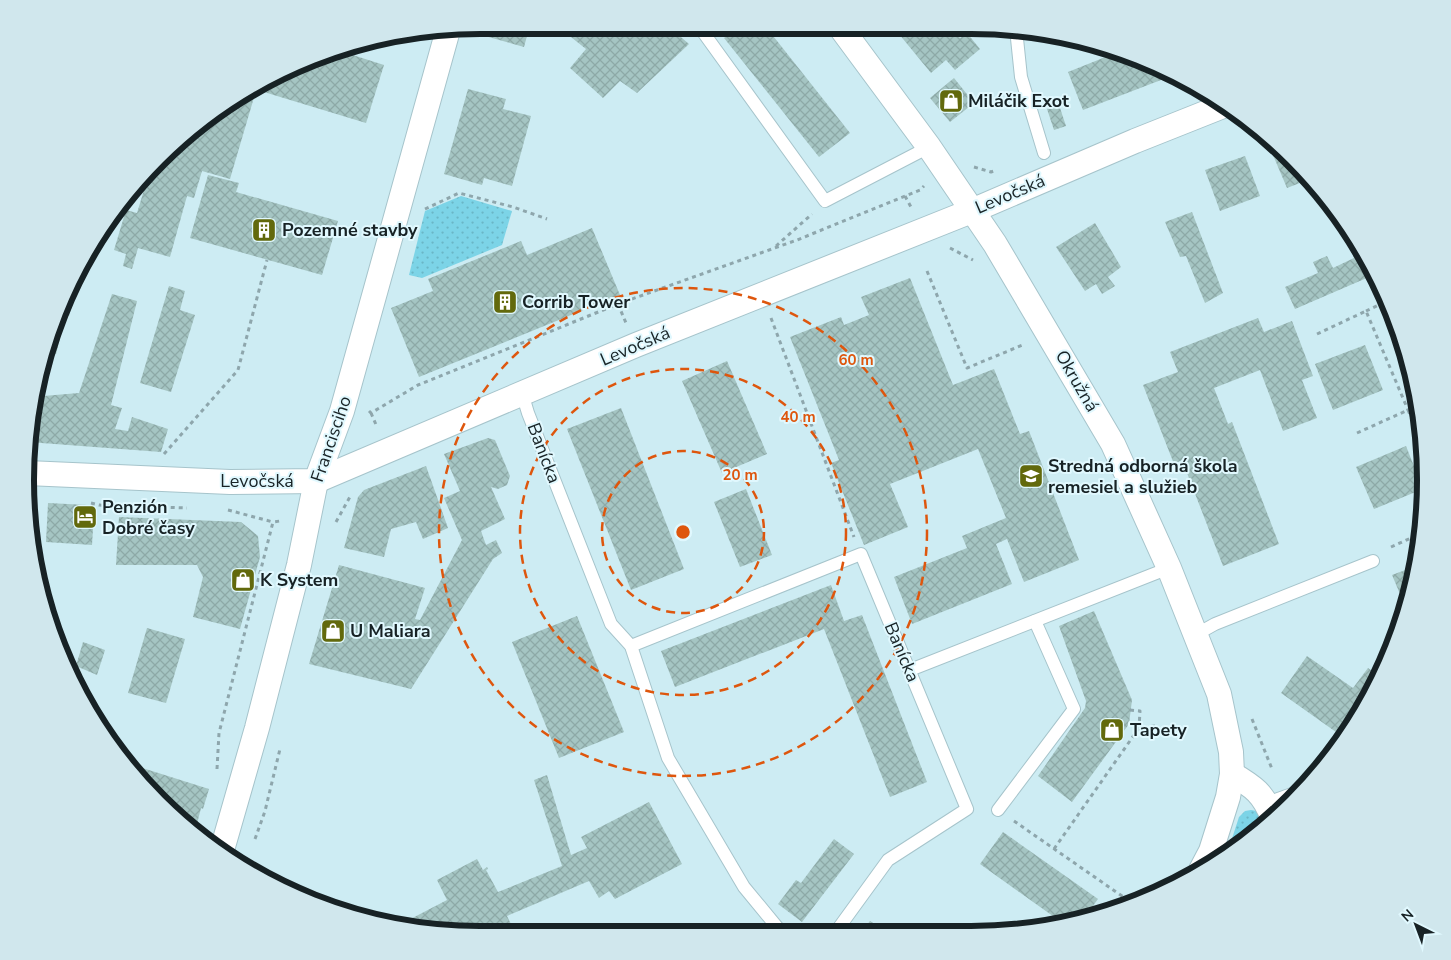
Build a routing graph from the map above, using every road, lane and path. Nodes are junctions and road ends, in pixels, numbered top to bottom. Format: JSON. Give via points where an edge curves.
{"nodes":[{"id":1,"x":707,"y":34,"type":"edge"},
{"id":2,"x":845,"y":34,"type":"edge"},
{"id":3,"x":446,"y":35,"type":"edge"},
{"id":4,"x":1017,"y":37,"type":"edge"},
{"id":5,"x":1218,"y":108,"type":"edge"},
{"id":6,"x":929,"y":147,"type":"junction"},
{"id":7,"x":1044,"y":154,"type":"dead end"},
{"id":8,"x":825,"y":201,"type":"junction"},
{"id":9,"x":424,"y":210,"type":"dead end"},
{"id":10,"x":912,"y":210,"type":"dead end"},
{"id":11,"x":974,"y":210,"type":"junction"},
{"id":12,"x":546,"y":219,"type":"dead end"},
{"id":13,"x":944,"y":246,"type":"dead end"},
{"id":14,"x":774,"y":248,"type":"junction"},
{"id":15,"x":267,"y":260,"type":"dead end"},
{"id":16,"x":977,"y":263,"type":"dead end"},
{"id":17,"x":927,"y":271,"type":"dead end"},
{"id":18,"x":1381,"y":304,"type":"edge"},
{"id":19,"x":768,"y":310,"type":"dead end"},
{"id":20,"x":1366,"y":311,"type":"junction"},
{"id":21,"x":1316,"y":334,"type":"dead end"},
{"id":22,"x":1028,"y":343,"type":"dead end"},
{"id":23,"x":522,"y":393,"type":"junction"},
{"id":24,"x":1411,"y":408,"type":"edge"},
{"id":25,"x":366,"y":409,"type":"dead end"},
{"id":26,"x":1408,"y":410,"type":"junction"},
{"id":27,"x":371,"y":413,"type":"junction"},
{"id":28,"x":1413,"y":422,"type":"edge"},
{"id":29,"x":377,"y":427,"type":"dead end"},
{"id":30,"x":1357,"y":433,"type":"dead end"},
{"id":31,"x":161,"y":458,"type":"dead end"},
{"id":32,"x":34,"y":473,"type":"edge"},
{"id":33,"x":316,"y":481,"type":"junction"},
{"id":34,"x":280,"y":521,"type":"dead end"},
{"id":35,"x":1413,"y":538,"type":"edge"},
{"id":36,"x":1391,"y":547,"type":"dead end"},
{"id":37,"x":861,"y":554,"type":"junction"},
{"id":38,"x":1373,"y":561,"type":"dead end"},
{"id":39,"x":1169,"y":568,"type":"junction"},
{"id":40,"x":1035,"y":621,"type":"junction"},
{"id":41,"x":1197,"y":634,"type":"junction"},
{"id":42,"x":631,"y":646,"type":"junction"},
{"id":43,"x":910,"y":670,"type":"junction"},
{"id":44,"x":1130,"y":710,"type":"dead end"},
{"id":45,"x":1155,"y":726,"type":"dead end"},
{"id":46,"x":1139,"y":728,"type":"junction"},
{"id":47,"x":219,"y":733,"type":"dead end"},
{"id":48,"x":1232,"y":774,"type":"junction"},
{"id":49,"x":998,"y":810,"type":"joint"},
{"id":50,"x":1270,"y":810,"type":"edge"},
{"id":51,"x":223,"y":845,"type":"edge"},
{"id":52,"x":1054,"y":849,"type":"junction"},
{"id":53,"x":1200,"y":862,"type":"edge"},
{"id":54,"x":1125,"y":898,"type":"edge"},
{"id":55,"x":776,"y":926,"type":"edge"},
{"id":56,"x":840,"y":926,"type":"edge"}],
"edges":[{"from":1,"to":8,"type":"lane"},
{"from":2,"to":6,"type":"street","name":"Okružná"},
{"from":3,"to":33,"type":"street","name":"Francisciho","via":[[342,411]]},
{"from":4,"to":7,"type":"lane","via":[[1021,77]]},
{"from":5,"to":11,"type":"street","name":"Levočská"},
{"from":6,"to":8,"type":"lane"},
{"from":6,"to":11,"type":"street","name":"Okružná"},
{"from":8,"to":14,"type":"path"},
{"from":9,"to":12,"type":"path","via":[[459,193]]},
{"from":10,"to":14,"type":"path","via":[[905,196]]},
{"from":11,"to":23,"type":"street","name":"Levočská"},
{"from":11,"to":39,"type":"street","name":"Okružná","via":[[1113,444]]},
{"from":13,"to":16,"type":"path","via":[[971,257]]},
{"from":14,"to":27,"type":"path","via":[[618,304],[426,381]]},
{"from":15,"to":31,"type":"path","via":[[238,370]]},
{"from":17,"to":22,"type":"path","via":[[966,368]]},
{"from":18,"to":20,"type":"path"},
{"from":19,"to":37,"type":"path"},
{"from":20,"to":21,"type":"path"},
{"from":20,"to":26,"type":"path"},
{"from":23,"to":33,"type":"street","name":"Levočská"},
{"from":23,"to":42,"type":"lane","name":"Banícka","via":[[611,624]]},
{"from":24,"to":26,"type":"path"},
{"from":25,"to":27,"type":"path"},
{"from":26,"to":28,"type":"path"},
{"from":26,"to":30,"type":"path"},
{"from":27,"to":29,"type":"path"},
{"from":32,"to":33,"type":"street","name":"Levočská","via":[[239,482]]},
{"from":33,"to":51,"type":"street","name":"Francisciho","via":[[299,565]]},
{"from":34,"to":47,"type":"path","via":[[273,522]]},
{"from":35,"to":36,"type":"path"},
{"from":37,"to":42,"type":"lane"},
{"from":37,"to":43,"type":"lane","name":"Banícka"},
{"from":38,"to":41,"type":"lane","via":[[1223,620]]},
{"from":39,"to":40,"type":"lane"},
{"from":39,"to":41,"type":"street","name":"Okružná"},
{"from":40,"to":43,"type":"lane"},
{"from":40,"to":49,"type":"lane","via":[[1074,709]]},
{"from":41,"to":48,"type":"street","name":"Okružná","via":[[1219,694],[1231,752]]},
{"from":42,"to":55,"type":"lane","name":"Banícka","via":[[668,758],[744,887]]},
{"from":43,"to":56,"type":"lane","name":"Banícka","via":[[968,809],[888,860]]},
{"from":44,"to":46,"type":"path","via":[[1140,711]]},
{"from":45,"to":46,"type":"path"},
{"from":46,"to":52,"type":"path"},
{"from":48,"to":50,"type":"street","via":[[1253,786]]},
{"from":48,"to":53,"type":"street","name":"Okružná","via":[[1211,851]]},
{"from":49,"to":52,"type":"path"},
{"from":52,"to":54,"type":"path"}]}
